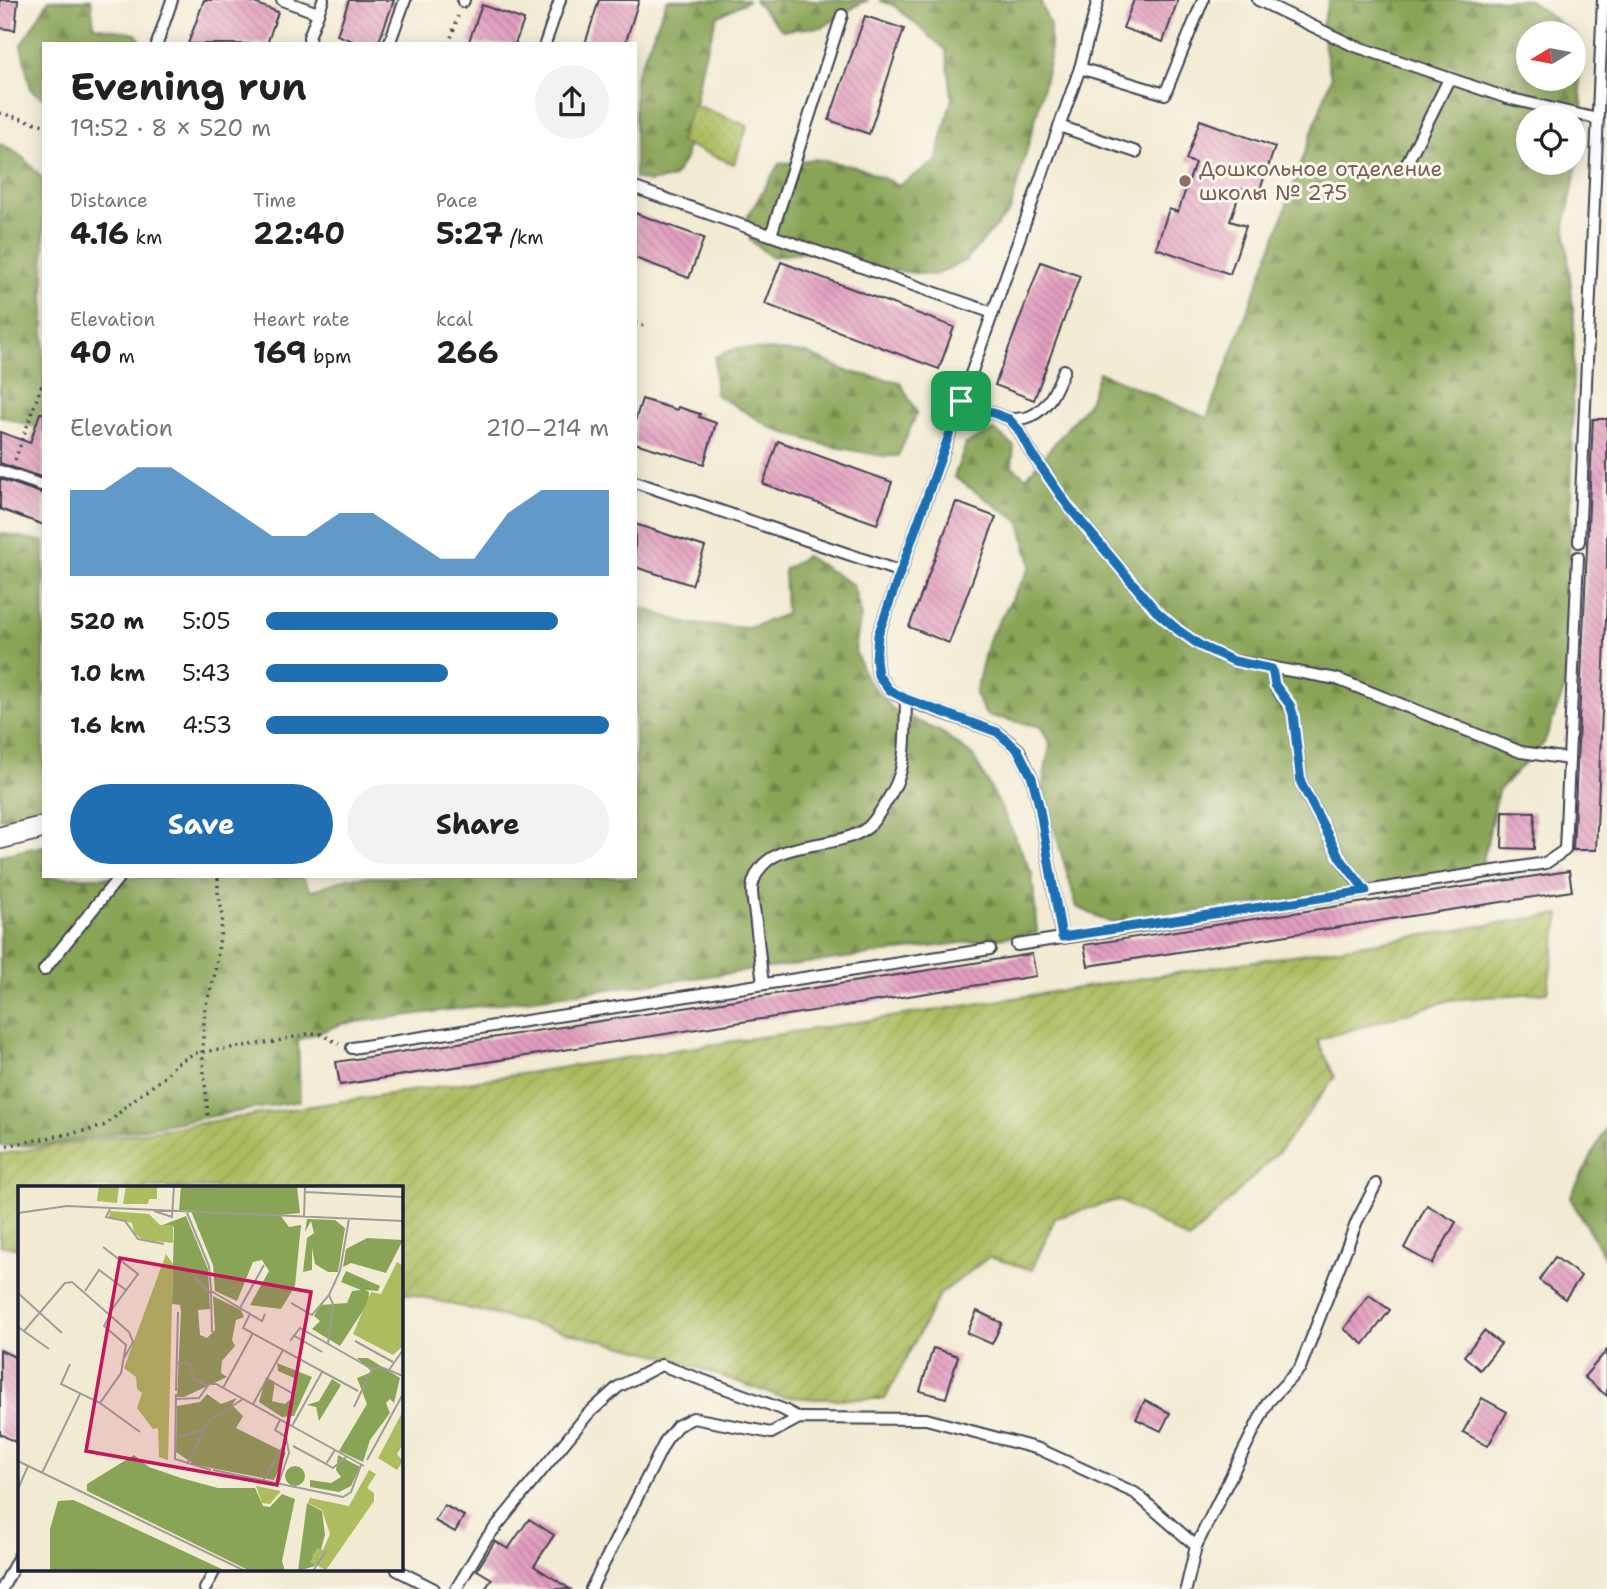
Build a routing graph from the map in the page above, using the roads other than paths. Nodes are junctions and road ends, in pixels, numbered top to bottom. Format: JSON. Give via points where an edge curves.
{"nodes":[{"id":1,"x":172,"y":0,"type":"edge"},
{"id":2,"x":282,"y":0,"type":"edge"},
{"id":3,"x":323,"y":0,"type":"edge"},
{"id":4,"x":405,"y":0,"type":"edge"},
{"id":5,"x":560,"y":0,"type":"edge"},
{"id":6,"x":1098,"y":0,"type":"edge"},
{"id":7,"x":1203,"y":0,"type":"edge"},
{"id":8,"x":1258,"y":0,"type":"edge"},
{"id":9,"x":1603,"y":0,"type":"edge"},
{"id":10,"x":318,"y":13,"type":"junction"},
{"id":11,"x":842,"y":15,"type":"dead end"},
{"id":12,"x":158,"y":42,"type":"edge"},
{"id":13,"x":310,"y":42,"type":"edge"},
{"id":14,"x":391,"y":42,"type":"edge"},
{"id":15,"x":546,"y":42,"type":"edge"},
{"id":16,"x":1080,"y":68,"type":"junction"},
{"id":17,"x":1449,"y":79,"type":"junction"},
{"id":18,"x":1598,"y":119,"type":"junction"},
{"id":19,"x":1059,"y":126,"type":"junction"},
{"id":20,"x":1136,"y":152,"type":"dead end"},
{"id":21,"x":1406,"y":165,"type":"dead end"},
{"id":22,"x":637,"y":189,"type":"edge"},
{"id":23,"x":771,"y":235,"type":"junction"},
{"id":24,"x":993,"y":313,"type":"junction"},
{"id":25,"x":1064,"y":370,"type":"dead end"},
{"id":26,"x":961,"y":401,"type":"junction"},
{"id":27,"x":1009,"y":419,"type":"junction"},
{"id":28,"x":5,"y":473,"type":"edge"},
{"id":29,"x":637,"y":483,"type":"edge"},
{"id":30,"x":42,"y":485,"type":"edge"},
{"id":31,"x":1579,"y":542,"type":"dead end"},
{"id":32,"x":1578,"y":557,"type":"dead end"},
{"id":33,"x":901,"y":572,"type":"junction"},
{"id":34,"x":1272,"y":669,"type":"junction"},
{"id":35,"x":906,"y":699,"type":"junction"},
{"id":36,"x":1569,"y":759,"type":"junction"},
{"id":37,"x":42,"y":828,"type":"edge"},
{"id":38,"x":0,"y":838,"type":"edge"},
{"id":39,"x":118,"y":878,"type":"edge"},
{"id":40,"x":1366,"y":891,"type":"junction"},
{"id":41,"x":1062,"y":937,"type":"junction"},
{"id":42,"x":1017,"y":945,"type":"dead end"},
{"id":43,"x":990,"y":949,"type":"dead end"},
{"id":44,"x":44,"y":970,"type":"dead end"},
{"id":45,"x":763,"y":984,"type":"junction"},
{"id":46,"x":352,"y":1048,"type":"road end"},
{"id":47,"x":1376,"y":1184,"type":"dead end"},
{"id":48,"x":799,"y":1418,"type":"junction"},
{"id":49,"x":1196,"y":1546,"type":"junction"},
{"id":50,"x":18,"y":1558,"type":"edge"},
{"id":51,"x":214,"y":1572,"type":"edge"},
{"id":52,"x":401,"y":1572,"type":"edge"},
{"id":53,"x":459,"y":1588,"type":"edge"},
{"id":54,"x":2,"y":1589,"type":"edge"},
{"id":55,"x":205,"y":1589,"type":"edge"},
{"id":56,"x":434,"y":1589,"type":"edge"},
{"id":57,"x":591,"y":1589,"type":"edge"},
{"id":58,"x":1186,"y":1589,"type":"edge"}],
"edges":[{"from":1,"to":12,"type":"lane"},
{"from":2,"to":10,"type":"lane"},
{"from":3,"to":10,"type":"lane"},
{"from":4,"to":14,"type":"lane"},
{"from":5,"to":15,"type":"lane"},
{"from":6,"to":16,"type":"lane"},
{"from":7,"to":16,"type":"lane","via":[[1165,94]]},
{"from":8,"to":17,"type":"lane","via":[[1352,45]]},
{"from":9,"to":18,"type":"lane"},
{"from":10,"to":13,"type":"lane"},
{"from":11,"to":23,"type":"lane"},
{"from":16,"to":19,"type":"lane"},
{"from":17,"to":18,"type":"lane"},
{"from":17,"to":21,"type":"lane"},
{"from":18,"to":31,"type":"lane"},
{"from":19,"to":20,"type":"lane"},
{"from":19,"to":24,"type":"lane"},
{"from":22,"to":23,"type":"lane"},
{"from":23,"to":24,"type":"lane"},
{"from":24,"to":26,"type":"lane"},
{"from":25,"to":27,"type":"lane","via":[[1054,395],[1042,409],[1030,417]]},
{"from":26,"to":27,"type":"lane"},
{"from":26,"to":33,"type":"lane"},
{"from":27,"to":34,"type":"lane","via":[[1068,506],[1156,611],[1201,646],[1234,661]]},
{"from":28,"to":30,"type":"lane"},
{"from":29,"to":33,"type":"lane"},
{"from":32,"to":36,"type":"lane"},
{"from":33,"to":35,"type":"lane","via":[[878,635],[876,659],[878,675],[889,690]]},
{"from":34,"to":36,"type":"lane","via":[[1337,679],[1521,752]]},
{"from":34,"to":40,"type":"lane","via":[[1275,685],[1293,714],[1301,783],[1340,858]]},
{"from":35,"to":41,"type":"lane","via":[[997,732],[1018,750],[1039,805]]},
{"from":35,"to":45,"type":"lane","via":[[905,745],[898,779],[868,827],[845,839],[774,855],[758,870],[752,886]]},
{"from":36,"to":40,"type":"lane","via":[[1565,850],[1546,863]]},
{"from":37,"to":38,"type":"street"},
{"from":39,"to":44,"type":"lane"},
{"from":40,"to":41,"type":"lane"},
{"from":41,"to":42,"type":"lane"},
{"from":43,"to":45,"type":"lane"},
{"from":45,"to":46,"type":"lane"},
{"from":47,"to":49,"type":"lane","via":[[1300,1368],[1268,1402]]},
{"from":48,"to":49,"type":"lane","via":[[926,1419],[1039,1449],[1135,1493]]},
{"from":48,"to":53,"type":"lane","via":[[661,1366],[618,1387],[587,1415],[486,1539]]},
{"from":48,"to":57,"type":"lane","via":[[771,1433],[693,1418],[677,1426]]},
{"from":49,"to":58,"type":"lane"},
{"from":50,"to":54,"type":"lane"},
{"from":51,"to":55,"type":"lane"},
{"from":52,"to":56,"type":"lane"}]}
